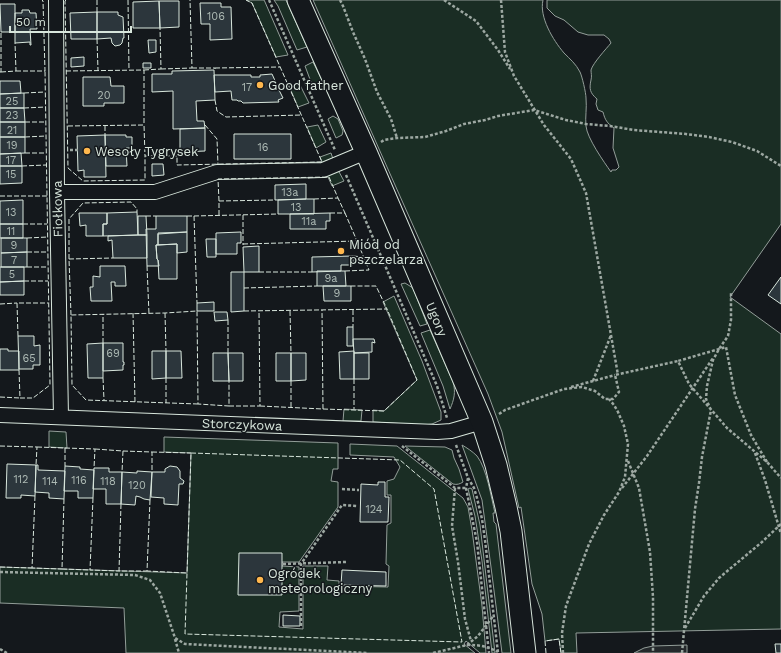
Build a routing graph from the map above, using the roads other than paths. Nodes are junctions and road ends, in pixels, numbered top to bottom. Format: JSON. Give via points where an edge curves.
{"nodes":[{"id":1,"x":56,"y":0,"type":"edge"},
{"id":2,"x":298,"y":0,"type":"edge"},
{"id":3,"x":366,"y":152,"type":"junction"},
{"id":4,"x":57,"y":192,"type":"junction"},
{"id":5,"x":0,"y":415,"type":"edge"},
{"id":6,"x":61,"y":417,"type":"junction"},
{"id":7,"x":482,"y":422,"type":"junction"},
{"id":8,"x":525,"y":653,"type":"edge"}],
"edges":[{"from":1,"to":4,"type":"street","name":"Fiołkowa"},
{"from":2,"to":3,"type":"street","name":"Ugory"},
{"from":3,"to":4,"type":"street","via":[[323,170],[217,172],[155,192]]},
{"from":3,"to":7,"type":"street","name":"Ugory"},
{"from":4,"to":6,"type":"street","name":"Fiołkowa"},
{"from":5,"to":6,"type":"street","name":"Storczykowa"},
{"from":6,"to":7,"type":"street","name":"Storczykowa","via":[[437,432],[451,431]]},
{"from":7,"to":8,"type":"street","name":"Ugory","via":[[496,465],[511,531]]}]}
